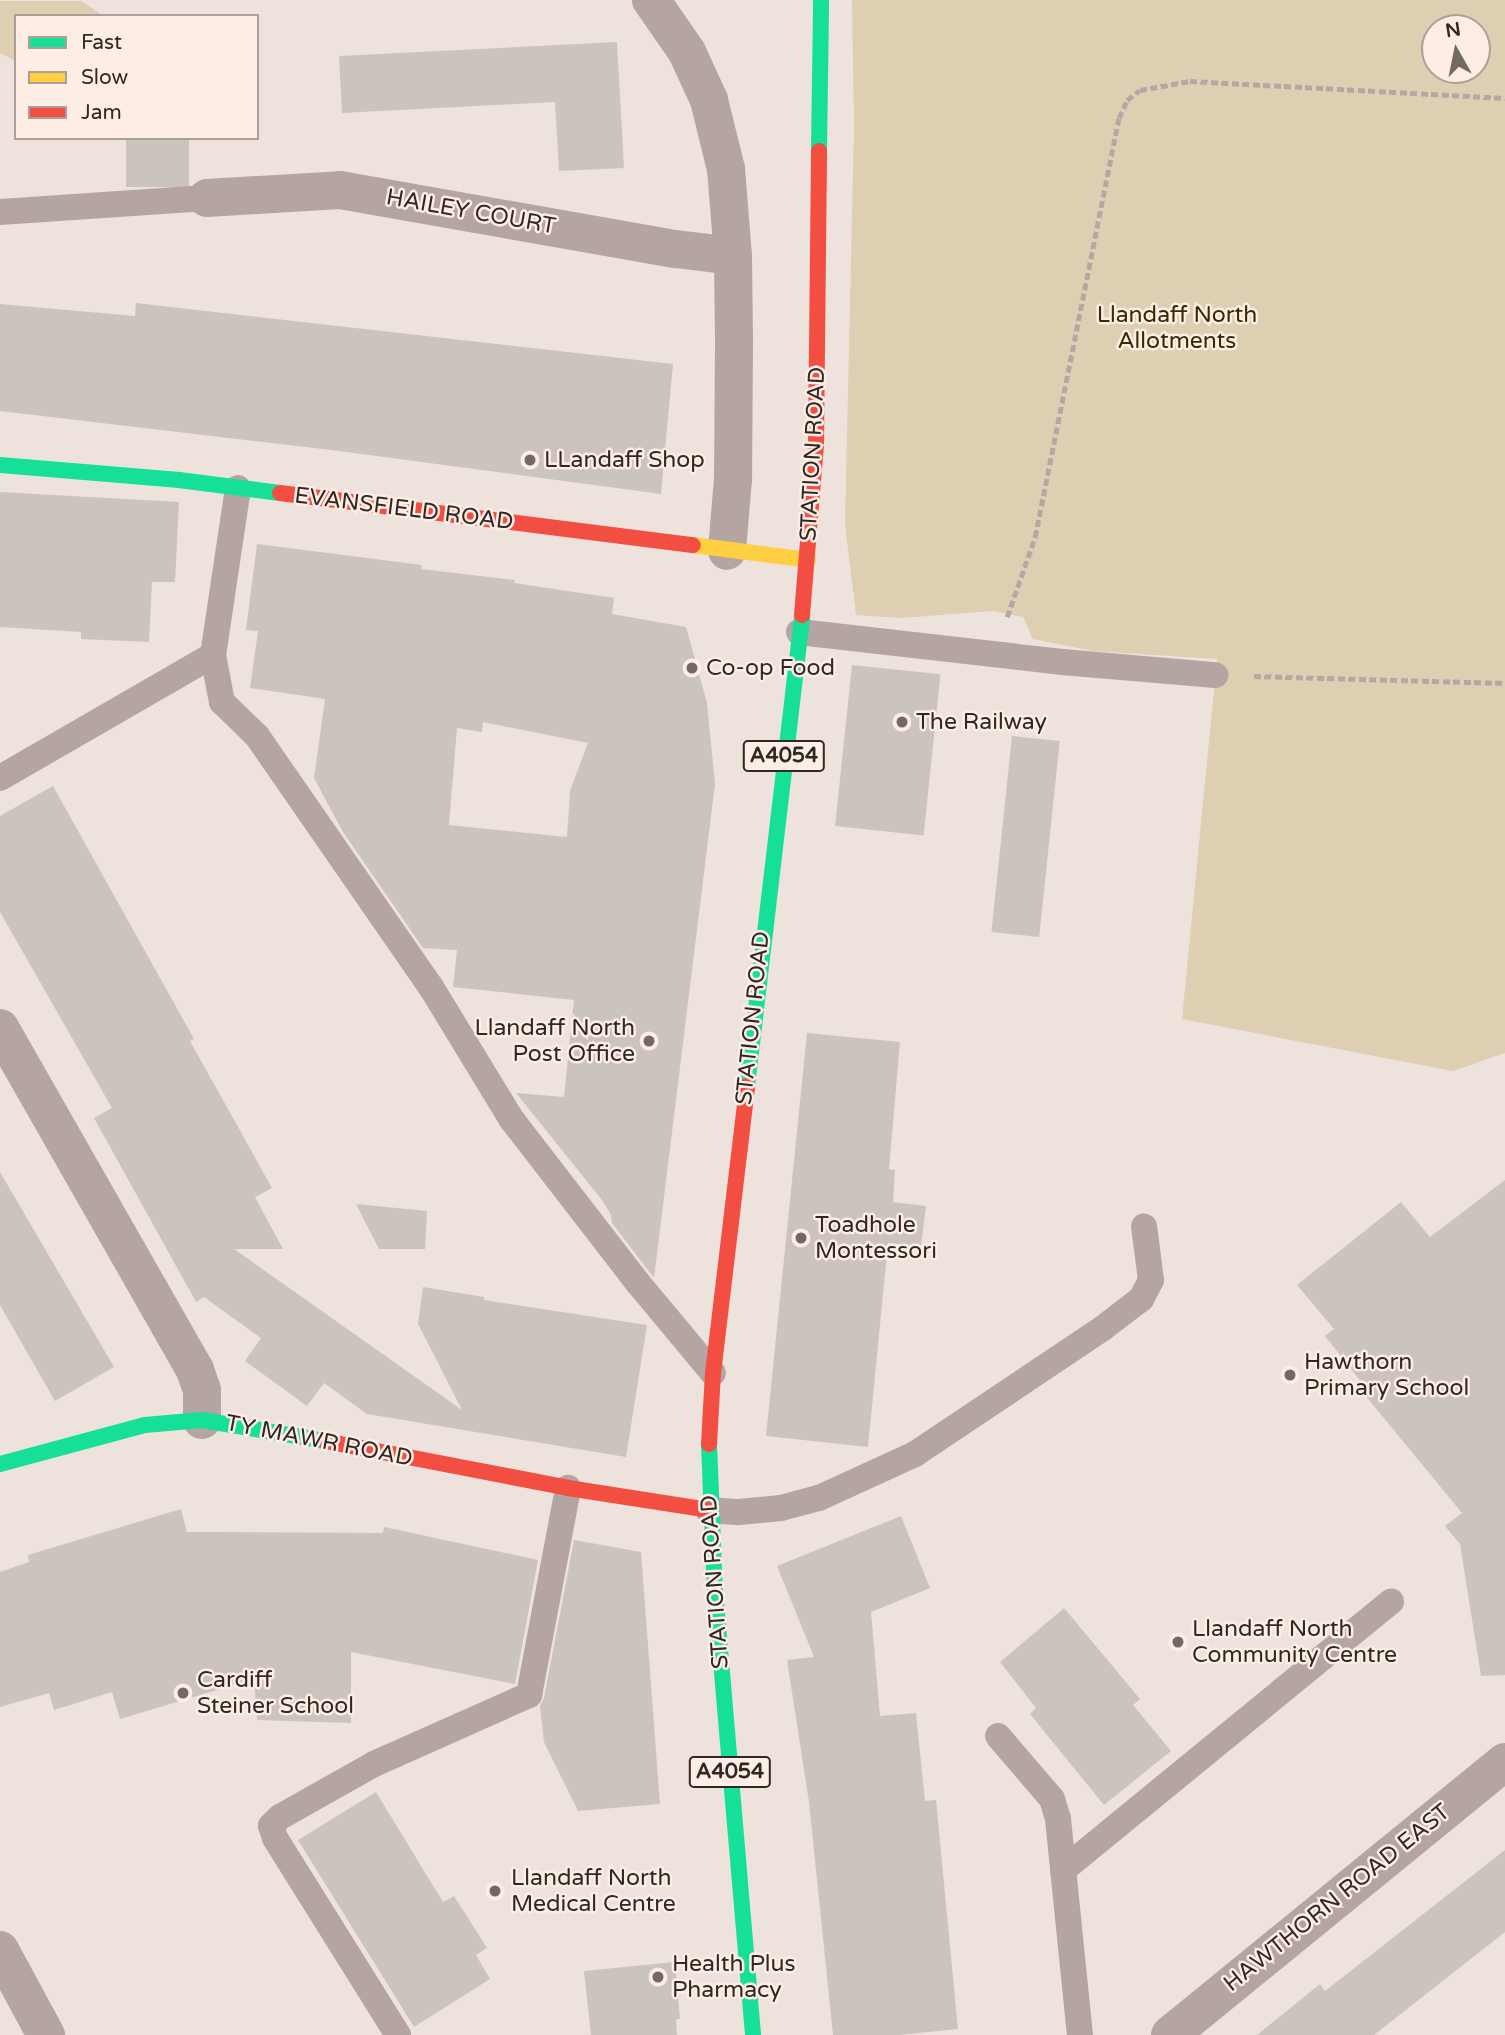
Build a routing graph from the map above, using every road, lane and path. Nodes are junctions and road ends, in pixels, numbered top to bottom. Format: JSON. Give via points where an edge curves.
{"nodes":[{"id":1,"x":651,"y":0,"type":"edge"},
{"id":2,"x":821,"y":0,"type":"edge"},
{"id":3,"x":1505,"y":97,"type":"edge"},
{"id":4,"x":207,"y":198,"type":"joint"},
{"id":5,"x":0,"y":212,"type":"edge"},
{"id":6,"x":733,"y":256,"type":"junction"},
{"id":7,"x":0,"y":466,"type":"edge"},
{"id":8,"x":237,"y":488,"type":"junction"},
{"id":9,"x":727,"y":551,"type":"junction"},
{"id":10,"x":808,"y":560,"type":"junction"},
{"id":11,"x":799,"y":632,"type":"junction"},
{"id":12,"x":997,"y":655,"type":"junction"},
{"id":13,"x":213,"y":656,"type":"junction"},
{"id":14,"x":1215,"y":675,"type":"joint"},
{"id":15,"x":1505,"y":683,"type":"edge"},
{"id":16,"x":0,"y":778,"type":"edge"},
{"id":17,"x":0,"y":1028,"type":"edge"},
{"id":18,"x":1144,"y":1226,"type":"dead end"},
{"id":19,"x":713,"y":1373,"type":"junction"},
{"id":20,"x":201,"y":1420,"type":"junction"},
{"id":21,"x":0,"y":1464,"type":"edge"},
{"id":22,"x":568,"y":1488,"type":"junction"},
{"id":23,"x":708,"y":1510,"type":"junction"},
{"id":24,"x":1391,"y":1602,"type":"dead end"},
{"id":25,"x":998,"y":1736,"type":"dead end"},
{"id":26,"x":1505,"y":1762,"type":"edge"},
{"id":27,"x":1063,"y":1870,"type":"junction"},
{"id":28,"x":0,"y":1950,"type":"edge"},
{"id":29,"x":46,"y":2035,"type":"edge"},
{"id":30,"x":398,"y":2035,"type":"edge"},
{"id":31,"x":753,"y":2035,"type":"edge"},
{"id":32,"x":1080,"y":2035,"type":"edge"},
{"id":33,"x":1170,"y":2035,"type":"edge"}],
"edges":[{"from":1,"to":6,"type":"street","via":[[687,52],[709,100],[726,169]]},
{"from":2,"to":10,"type":"main road","name":"STATION ROAD","number":"A4054","via":[[816,430]]},
{"from":3,"to":12,"type":"path","via":[[1190,81],[1140,90],[1127,100],[1119,118],[1035,537]]},
{"from":4,"to":5,"type":"lane"},
{"from":4,"to":6,"type":"street","name":"HAILEY COURT","via":[[340,190]]},
{"from":6,"to":9,"type":"street","via":[[733,479]]},
{"from":7,"to":8,"type":"main road","name":"EVANSFIELD ROAD"},
{"from":8,"to":9,"type":"main road","name":"EVANSFIELD ROAD"},
{"from":8,"to":13,"type":"lane"},
{"from":9,"to":10,"type":"main road","name":"EVANSFIELD ROAD"},
{"from":10,"to":11,"type":"main road","name":"STATION ROAD","number":"A4054"},
{"from":11,"to":12,"type":"lane"},
{"from":11,"to":19,"type":"main road","name":"STATION ROAD","number":"A4054"},
{"from":12,"to":14,"type":"lane"},
{"from":13,"to":16,"type":"lane"},
{"from":13,"to":19,"type":"lane","via":[[222,702],[265,747],[431,987],[512,1120]]},
{"from":14,"to":15,"type":"path"},
{"from":17,"to":20,"type":"street","name":"TY MAWR ROAD","via":[[195,1370],[202,1390]]},
{"from":18,"to":23,"type":"lane","via":[[1151,1280],[1141,1299],[915,1454],[856,1482],[781,1508]]},
{"from":19,"to":23,"type":"main road","name":"STATION ROAD","number":"A4054"},
{"from":20,"to":21,"type":"main road","via":[[145,1425]]},
{"from":20,"to":22,"type":"main road","name":"TY MAWR ROAD"},
{"from":22,"to":23,"type":"main road","name":"TY MAWR ROAD"},
{"from":22,"to":30,"type":"lane","via":[[529,1695],[374,1763],[271,1826]]},
{"from":23,"to":31,"type":"main road","name":"STATION ROAD","number":"A4054"},
{"from":24,"to":27,"type":"lane"},
{"from":25,"to":27,"type":"lane","via":[[1052,1799]]},
{"from":26,"to":33,"type":"street","name":"HAWTHORN ROAD EAST"},
{"from":27,"to":32,"type":"lane"},
{"from":28,"to":29,"type":"street"}]}
